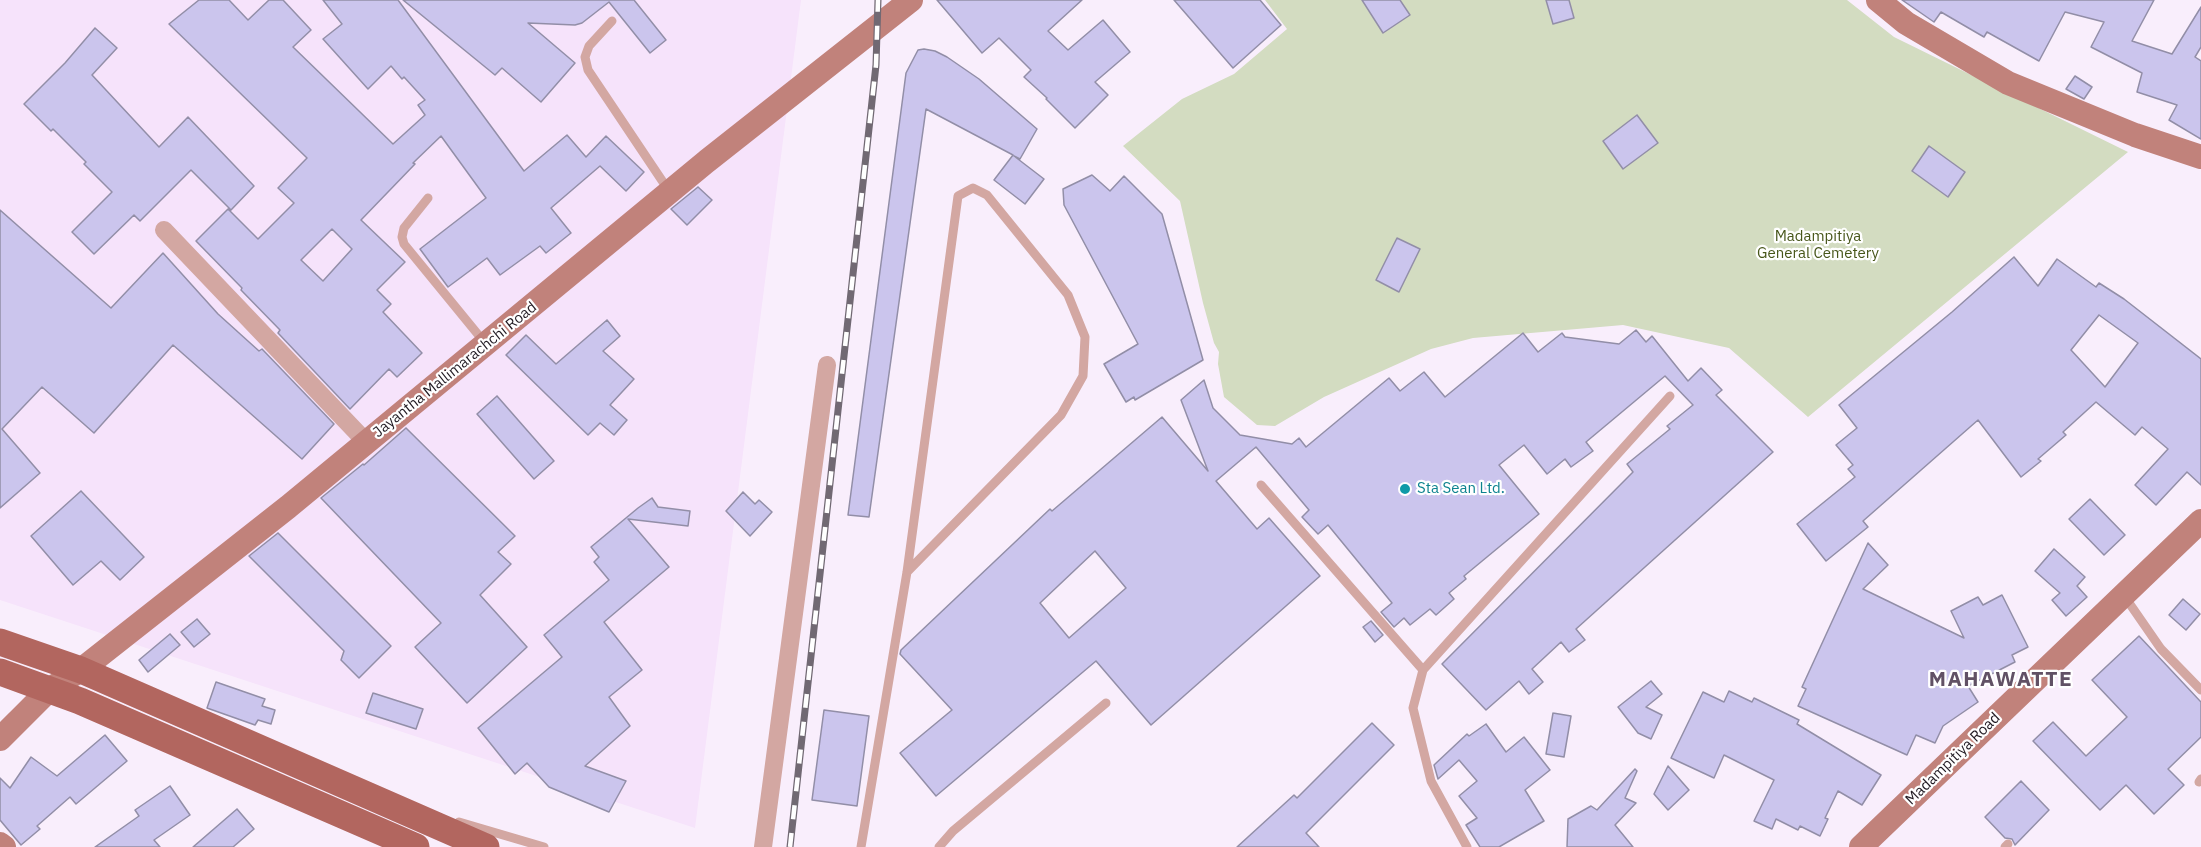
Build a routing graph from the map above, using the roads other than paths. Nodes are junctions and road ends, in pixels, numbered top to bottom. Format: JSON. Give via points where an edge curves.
{"nodes":[{"id":1,"x":911,"y":0,"type":"edge"},
{"id":2,"x":1878,"y":0,"type":"edge"},
{"id":3,"x":612,"y":21,"type":"dead end"},
{"id":4,"x":2201,"y":157,"type":"edge"},
{"id":5,"x":670,"y":192,"type":"junction"},
{"id":6,"x":428,"y":198,"type":"dead end"},
{"id":7,"x":164,"y":230,"type":"dead end"},
{"id":8,"x":486,"y":345,"type":"junction"},
{"id":9,"x":827,"y":364,"type":"dead end"},
{"id":10,"x":1670,"y":396,"type":"dead end"},
{"id":11,"x":367,"y":443,"type":"junction"},
{"id":12,"x":1261,"y":485,"type":"dead end"},
{"id":13,"x":2201,"y":521,"type":"edge"},
{"id":14,"x":907,"y":572,"type":"junction"},
{"id":15,"x":2123,"y":595,"type":"junction"},
{"id":16,"x":0,"y":642,"type":"edge"},
{"id":17,"x":81,"y":670,"type":"junction"},
{"id":18,"x":1424,"y":670,"type":"junction"},
{"id":19,"x":0,"y":672,"type":"edge"},
{"id":20,"x":50,"y":689,"type":"junction"},
{"id":21,"x":2201,"y":690,"type":"edge"},
{"id":22,"x":1106,"y":703,"type":"dead end"},
{"id":23,"x":0,"y":739,"type":"edge"},
{"id":24,"x":308,"y":770,"type":"junction"},
{"id":25,"x":298,"y":796,"type":"junction"},
{"id":26,"x":376,"y":800,"type":"junction"},
{"id":27,"x":0,"y":844,"type":"edge"},
{"id":28,"x":4,"y":847,"type":"edge"},
{"id":29,"x":416,"y":847,"type":"edge"},
{"id":30,"x":486,"y":847,"type":"edge"},
{"id":31,"x":544,"y":847,"type":"edge"},
{"id":32,"x":763,"y":847,"type":"edge"},
{"id":33,"x":861,"y":847,"type":"edge"},
{"id":34,"x":939,"y":847,"type":"edge"},
{"id":35,"x":1467,"y":847,"type":"edge"},
{"id":36,"x":1861,"y":847,"type":"edge"}],
"edges":[{"from":1,"to":5,"type":"street","name":"Jayantha Mallimarachchi Road"},
{"from":2,"to":4,"type":"street","via":[[1906,23],[2008,83],[2135,135]]},
{"from":3,"to":5,"type":"lane","via":[[589,46],[585,57],[588,70]]},
{"from":5,"to":8,"type":"street","name":"Jayantha Mallimarachchi Road"},
{"from":6,"to":8,"type":"lane","via":[[404,228],[404,244]]},
{"from":7,"to":11,"type":"street"},
{"from":8,"to":11,"type":"street","name":"Jayantha Mallimarachchi Road"},
{"from":9,"to":32,"type":"street"},
{"from":10,"to":18,"type":"lane"},
{"from":11,"to":17,"type":"street","name":"Jayantha Mallimarachchi Road"},
{"from":12,"to":18,"type":"lane"},
{"from":13,"to":15,"type":"street","name":"Madampitiya Road"},
{"from":14,"to":14,"type":"lane","via":[[958,196],[974,188],[987,195],[1068,295],[1085,337],[1083,376],[1061,415]]},
{"from":14,"to":33,"type":"lane"},
{"from":15,"to":21,"type":"lane","via":[[2161,649]]},
{"from":15,"to":36,"type":"street","name":"Madampitiya Road"},
{"from":16,"to":17,"type":"main road"},
{"from":17,"to":20,"type":"street","name":"Jayantha Mallimarachchi Road"},
{"from":17,"to":24,"type":"main road"},
{"from":18,"to":35,"type":"lane","via":[[1413,708],[1431,781]]},
{"from":19,"to":20,"type":"main road"},
{"from":20,"to":23,"type":"street","name":"Jayantha Mallimarachchi Road"},
{"from":20,"to":25,"type":"main road"},
{"from":22,"to":34,"type":"lane"},
{"from":24,"to":25,"type":"main road"},
{"from":24,"to":26,"type":"main road"},
{"from":25,"to":29,"type":"main road"},
{"from":26,"to":30,"type":"main road"},
{"from":26,"to":31,"type":"lane"},
{"from":27,"to":28,"type":"street"}]}
